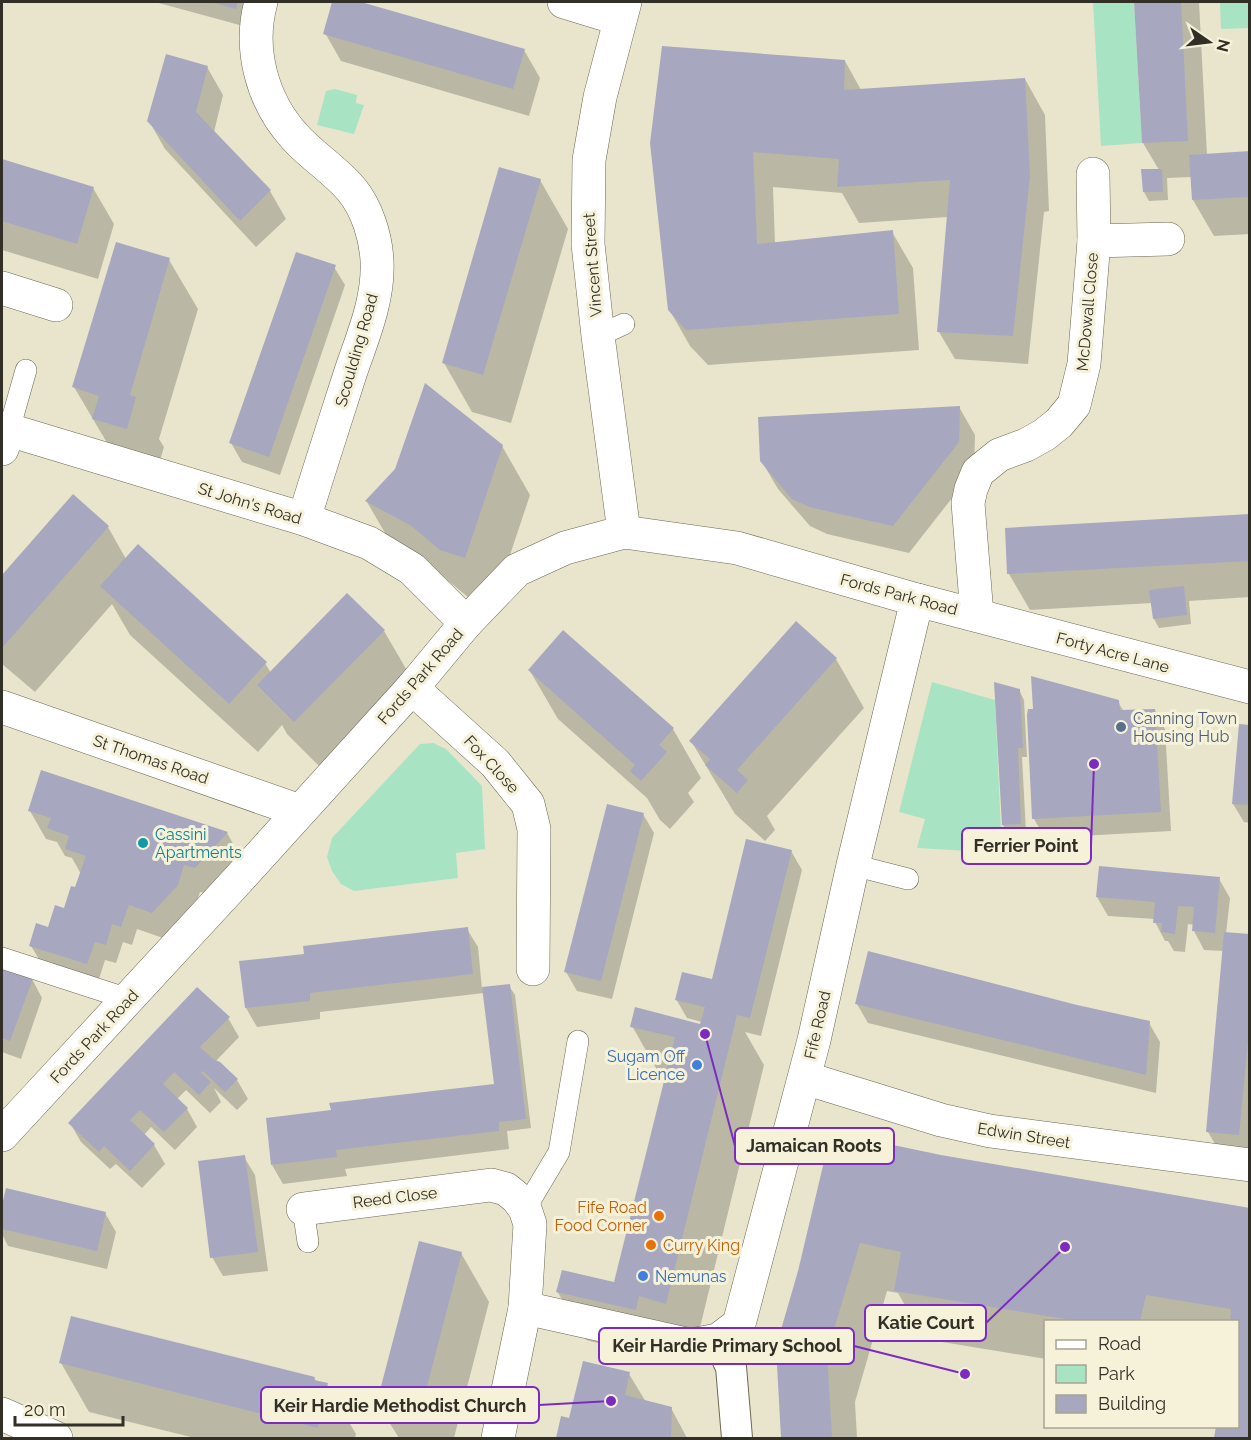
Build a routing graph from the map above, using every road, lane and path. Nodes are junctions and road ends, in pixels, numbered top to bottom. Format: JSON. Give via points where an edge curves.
{"nodes":[{"id":1,"x":261,"y":2,"type":"edge"},
{"id":2,"x":564,"y":2,"type":"edge"},
{"id":3,"x":623,"y":10,"type":"edge"},
{"id":4,"x":1093,"y":174,"type":"dead end"},
{"id":5,"x":1168,"y":239,"type":"dead end"},
{"id":6,"x":1094,"y":241,"type":"junction"},
{"id":7,"x":2,"y":288,"type":"edge"},
{"id":8,"x":56,"y":305,"type":"dead end"},
{"id":9,"x":26,"y":370,"type":"dead end"},
{"id":10,"x":5,"y":439,"type":"edge"},
{"id":11,"x":304,"y":519,"type":"junction"},
{"id":12,"x":624,"y":532,"type":"junction"},
{"id":13,"x":917,"y":600,"type":"junction"},
{"id":14,"x":977,"y":615,"type":"junction"},
{"id":15,"x":466,"y":623,"type":"junction"},
{"id":16,"x":1250,"y":687,"type":"edge"},
{"id":17,"x":411,"y":688,"type":"junction"},
{"id":18,"x":2,"y":707,"type":"edge"},
{"id":19,"x":300,"y":811,"type":"junction"},
{"id":20,"x":853,"y":865,"type":"junction"},
{"id":21,"x":908,"y":879,"type":"dead end"},
{"id":22,"x":2,"y":958,"type":"edge"},
{"id":23,"x":533,"y":969,"type":"dead end"},
{"id":24,"x":128,"y":999,"type":"junction"},
{"id":25,"x":578,"y":1041,"type":"dead end"},
{"id":26,"x":805,"y":1078,"type":"junction"},
{"id":27,"x":2,"y":1135,"type":"edge"},
{"id":28,"x":1250,"y":1165,"type":"edge"},
{"id":29,"x":521,"y":1204,"type":"junction"},
{"id":30,"x":303,"y":1209,"type":"joint"},
{"id":31,"x":308,"y":1242,"type":"dead end"},
{"id":32,"x":525,"y":1308,"type":"junction"},
{"id":33,"x":718,"y":1340,"type":"junction"},
{"id":34,"x":2,"y":1414,"type":"edge"},
{"id":35,"x":56,"y":1438,"type":"edge"},
{"id":36,"x":498,"y":1438,"type":"edge"},
{"id":37,"x":737,"y":1438,"type":"edge"}],
"edges":[{"from":1,"to":11,"type":"street","name":"Scoulding Road","via":[[255,45],[260,72],[276,114],[295,138],[352,190],[369,220],[377,261],[374,303]]},
{"from":2,"to":3,"type":"street"},
{"from":3,"to":12,"type":"street","name":"Vincent Street","via":[[600,97],[589,160],[588,244],[611,330]]},
{"from":4,"to":6,"type":"street","name":"McDowall Close"},
{"from":5,"to":6,"type":"street","name":"McDowall Close"},
{"from":6,"to":14,"type":"street","name":"McDowall Close","via":[[1084,364],[1074,405],[1044,435],[992,460],[978,472],[971,489],[968,503]]},
{"from":7,"to":8,"type":"street"},
{"from":9,"to":10,"type":"lane","name":"St John's Road"},
{"from":10,"to":11,"type":"street","name":"St John's Road"},
{"from":11,"to":15,"type":"street","name":"St John's Road","via":[[369,543],[412,569]]},
{"from":12,"to":13,"type":"street","name":"Fords Park Road","via":[[737,548]]},
{"from":12,"to":15,"type":"street","name":"Fords Park Road","via":[[565,548],[517,570]]},
{"from":13,"to":14,"type":"street","name":"Fords Park Road"},
{"from":13,"to":20,"type":"street","name":"Fife Road"},
{"from":14,"to":16,"type":"street","name":"Forty Acre Lane"},
{"from":15,"to":17,"type":"street","name":"Fords Park Road"},
{"from":17,"to":19,"type":"street","name":"Fords Park Road"},
{"from":17,"to":23,"type":"street","name":"Fox Close","via":[[495,763],[528,804],[534,829]]},
{"from":18,"to":19,"type":"street","name":"St Thomas Road"},
{"from":19,"to":24,"type":"street","name":"Fords Park Road"},
{"from":20,"to":21,"type":"lane"},
{"from":20,"to":26,"type":"street","name":"Fife Road"},
{"from":22,"to":24,"type":"lane"},
{"from":24,"to":27,"type":"street","name":"Fords Park Road"},
{"from":25,"to":29,"type":"lane","via":[[559,1152]]},
{"from":26,"to":28,"type":"street","name":"Edwin Street","via":[[990,1131]]},
{"from":26,"to":33,"type":"street","name":"Fife Road","via":[[739,1324]]},
{"from":29,"to":30,"type":"street","name":"Reed Close","via":[[506,1189],[491,1185]]},
{"from":29,"to":32,"type":"street","via":[[530,1224]]},
{"from":30,"to":31,"type":"lane","name":"Reed Close"},
{"from":32,"to":33,"type":"street","via":[[691,1345]]},
{"from":32,"to":36,"type":"street"},
{"from":33,"to":37,"type":"street","via":[[731,1367]]},
{"from":34,"to":35,"type":"street"}]}
